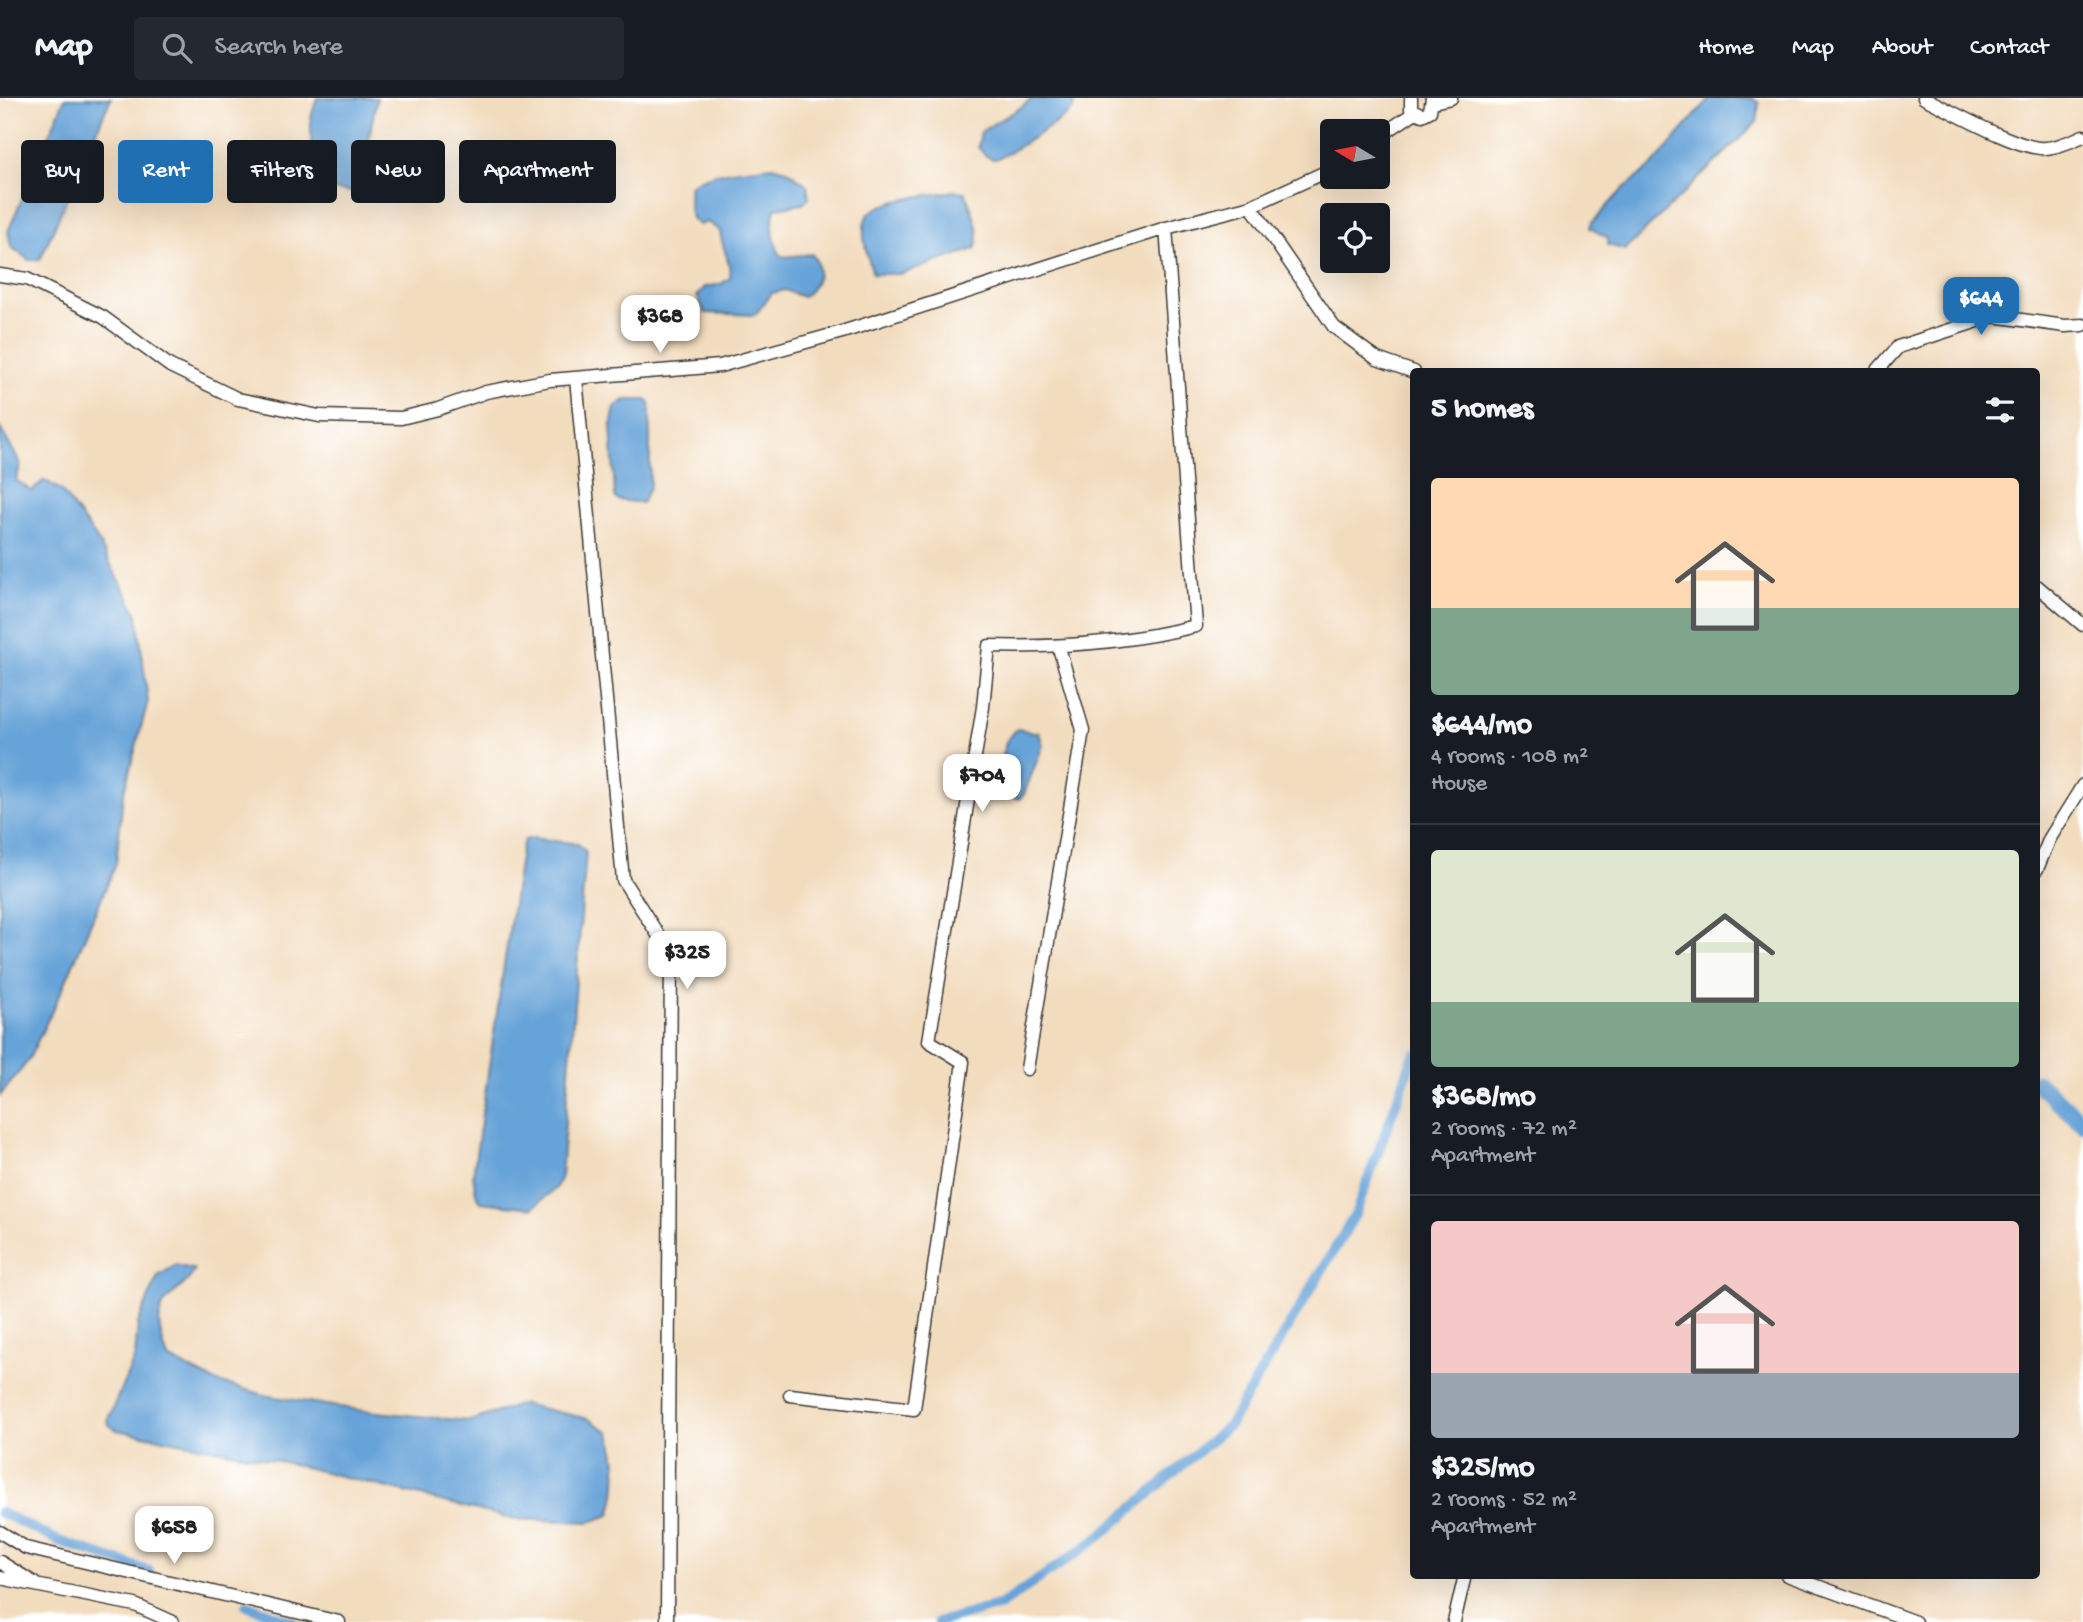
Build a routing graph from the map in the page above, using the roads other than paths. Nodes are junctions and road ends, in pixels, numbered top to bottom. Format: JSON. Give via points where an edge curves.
{"nodes":[{"id":1,"x":1411,"y":98,"type":"edge"},
{"id":2,"x":1451,"y":98,"type":"edge"},
{"id":3,"x":1924,"y":98,"type":"edge"},
{"id":4,"x":1432,"y":100,"type":"edge"},
{"id":5,"x":1414,"y":113,"type":"junction"},
{"id":6,"x":1390,"y":129,"type":"edge"},
{"id":7,"x":2083,"y":136,"type":"edge"},
{"id":8,"x":1320,"y":174,"type":"edge"},
{"id":9,"x":1251,"y":206,"type":"junction"},
{"id":10,"x":1166,"y":228,"type":"junction"},
{"id":11,"x":0,"y":275,"type":"edge"},
{"id":12,"x":2083,"y":325,"type":"edge"},
{"id":13,"x":1880,"y":368,"type":"edge"},
{"id":14,"x":1410,"y":371,"type":"edge"},
{"id":15,"x":576,"y":378,"type":"junction"},
{"id":16,"x":2040,"y":589,"type":"edge"},
{"id":17,"x":2083,"y":625,"type":"edge"},
{"id":18,"x":1059,"y":648,"type":"junction"},
{"id":19,"x":2083,"y":785,"type":"edge"},
{"id":20,"x":2040,"y":862,"type":"edge"},
{"id":21,"x":1027,"y":1069,"type":"dead end"},
{"id":22,"x":790,"y":1395,"type":"dead end"},
{"id":23,"x":0,"y":1532,"type":"edge"},
{"id":24,"x":0,"y":1562,"type":"edge"},
{"id":25,"x":0,"y":1578,"type":"edge"},
{"id":26,"x":1464,"y":1579,"type":"edge"},
{"id":27,"x":1798,"y":1579,"type":"edge"},
{"id":28,"x":43,"y":1589,"type":"junction"},
{"id":29,"x":173,"y":1622,"type":"edge"},
{"id":30,"x":339,"y":1622,"type":"edge"},
{"id":31,"x":667,"y":1622,"type":"edge"},
{"id":32,"x":1454,"y":1622,"type":"edge"},
{"id":33,"x":1915,"y":1622,"type":"edge"}],
"edges":[{"from":1,"to":5,"type":"street"},
{"from":2,"to":4,"type":"street"},
{"from":3,"to":7,"type":"street","via":[[2034,147],[2046,148]]},
{"from":4,"to":5,"type":"street","via":[[1427,114]]},
{"from":5,"to":6,"type":"street"},
{"from":8,"to":9,"type":"street"},
{"from":9,"to":10,"type":"street"},
{"from":9,"to":14,"type":"street","via":[[1334,327],[1377,359]]},
{"from":10,"to":15,"type":"street","via":[[855,328],[720,366]]},
{"from":10,"to":18,"type":"street","via":[[1196,626]]},
{"from":11,"to":15,"type":"street","via":[[27,279],[103,317],[170,366],[238,399],[318,416],[401,418],[438,410],[486,391]]},
{"from":12,"to":13,"type":"street","via":[[2064,327],[1993,316],[1898,347]]},
{"from":15,"to":31,"type":"street","via":[[623,880],[671,955]]},
{"from":16,"to":17,"type":"street"},
{"from":18,"to":21,"type":"street","via":[[1083,730]]},
{"from":18,"to":22,"type":"street","via":[[989,646],[929,1041],[963,1062],[914,1409]]},
{"from":19,"to":20,"type":"street"},
{"from":23,"to":30,"type":"street","via":[[26,1548]]},
{"from":24,"to":28,"type":"street"},
{"from":25,"to":28,"type":"street"},
{"from":26,"to":32,"type":"street"},
{"from":27,"to":33,"type":"street"},
{"from":28,"to":29,"type":"street","via":[[135,1605]]}]}
